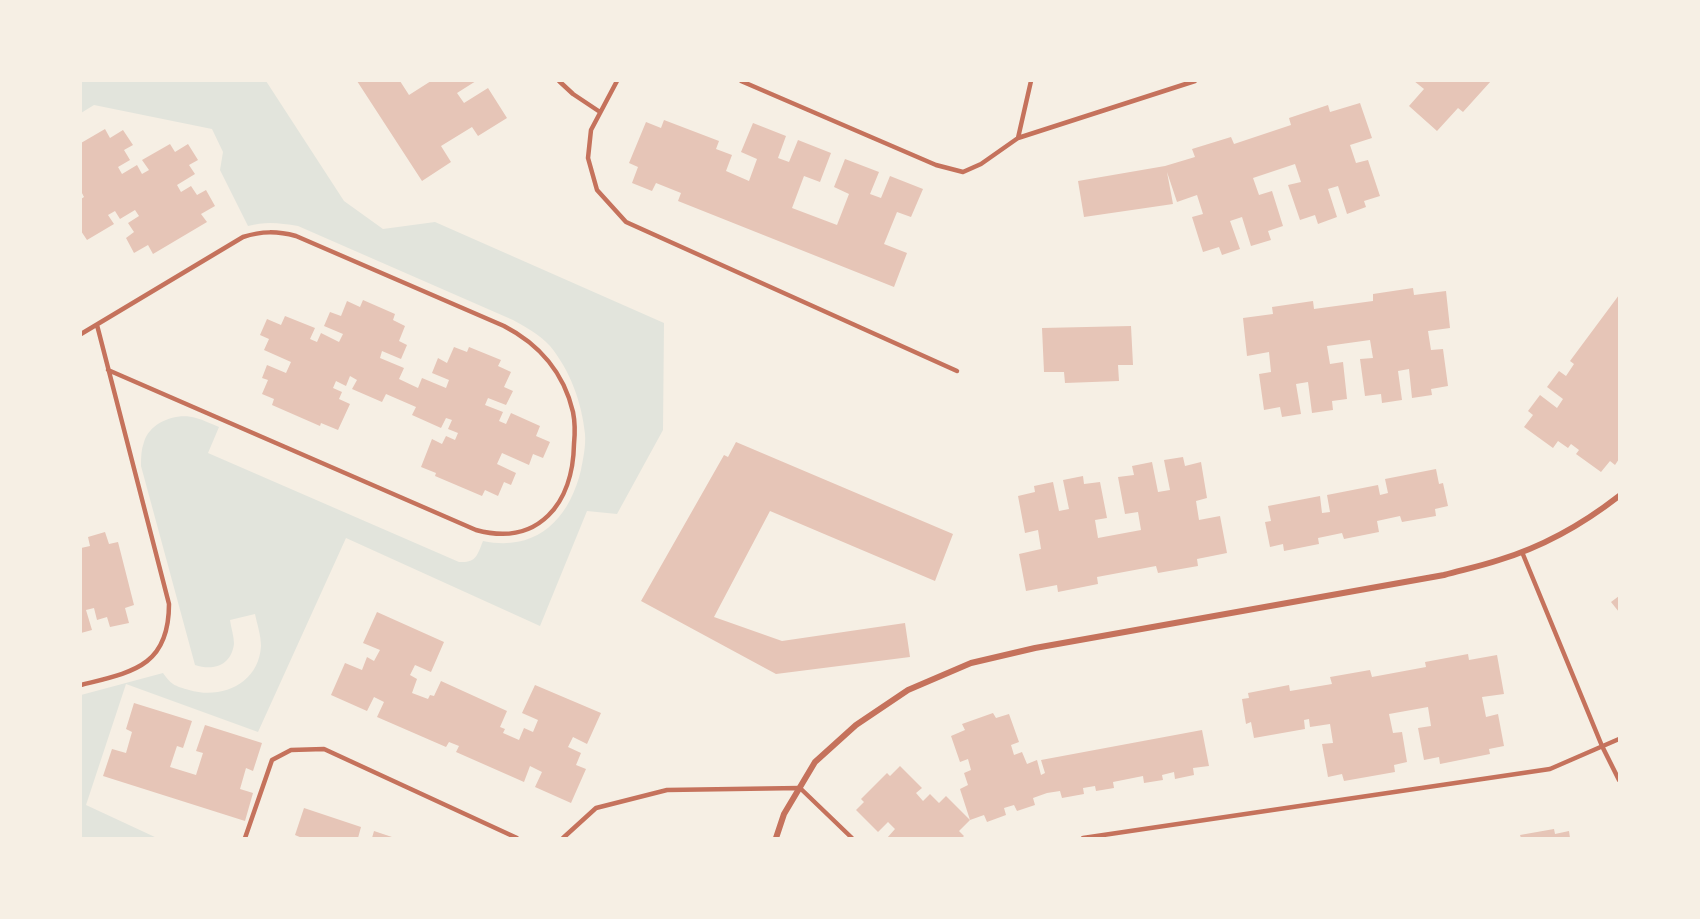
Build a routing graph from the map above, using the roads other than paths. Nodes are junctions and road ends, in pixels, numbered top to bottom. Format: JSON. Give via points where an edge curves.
{"nodes":[{"id":1,"x":559,"y":81,"type":"edge"},
{"id":2,"x":617,"y":81,"type":"edge"},
{"id":3,"x":741,"y":81,"type":"edge"},
{"id":4,"x":1031,"y":81,"type":"edge"},
{"id":5,"x":1195,"y":81,"type":"edge"},
{"id":6,"x":600,"y":112,"type":"junction"},
{"id":7,"x":1018,"y":138,"type":"junction"},
{"id":8,"x":97,"y":325,"type":"junction"},
{"id":9,"x":81,"y":334,"type":"edge"},
{"id":10,"x":108,"y":370,"type":"junction"},
{"id":11,"x":957,"y":371,"type":"dead end"},
{"id":12,"x":1619,"y":496,"type":"edge"},
{"id":13,"x":1522,"y":552,"type":"junction"},
{"id":14,"x":81,"y":685,"type":"edge"},
{"id":15,"x":1619,"y":739,"type":"edge"},
{"id":16,"x":1602,"y":747,"type":"junction"},
{"id":17,"x":1619,"y":780,"type":"edge"},
{"id":18,"x":800,"y":788,"type":"junction"},
{"id":19,"x":245,"y":838,"type":"edge"},
{"id":20,"x":517,"y":838,"type":"edge"},
{"id":21,"x":563,"y":838,"type":"edge"},
{"id":22,"x":776,"y":838,"type":"edge"},
{"id":23,"x":852,"y":838,"type":"edge"},
{"id":24,"x":1083,"y":838,"type":"edge"}],
"edges":[{"from":1,"to":6,"type":"lane"},
{"from":2,"to":6,"type":"lane"},
{"from":3,"to":7,"type":"lane","via":[[936,165],[963,172]]},
{"from":4,"to":7,"type":"lane"},
{"from":5,"to":7,"type":"lane"},
{"from":6,"to":11,"type":"lane","via":[[591,130],[588,158],[597,190],[626,222]]},
{"from":8,"to":9,"type":"lane"},
{"from":8,"to":10,"type":"lane"},
{"from":8,"to":10,"type":"lane","via":[[243,237],[271,231],[290,234],[521,335],[543,353],[568,395],[574,414],[574,457],[564,491],[548,518],[517,533],[490,534]]},
{"from":10,"to":14,"type":"lane","via":[[169,604],[169,621],[158,649],[145,664]]},
{"from":12,"to":13,"type":"street","via":[[1596,514]]},
{"from":13,"to":16,"type":"lane"},
{"from":13,"to":18,"type":"street","via":[[1444,574],[971,663],[908,690],[856,725],[815,762]]},
{"from":15,"to":16,"type":"lane"},
{"from":16,"to":17,"type":"lane"},
{"from":16,"to":24,"type":"lane","via":[[1550,769]]},
{"from":18,"to":21,"type":"lane","via":[[667,790],[596,808]]},
{"from":18,"to":22,"type":"street","via":[[784,814]]},
{"from":18,"to":23,"type":"lane"},
{"from":19,"to":20,"type":"lane","via":[[272,760],[291,750],[324,749]]}]}
